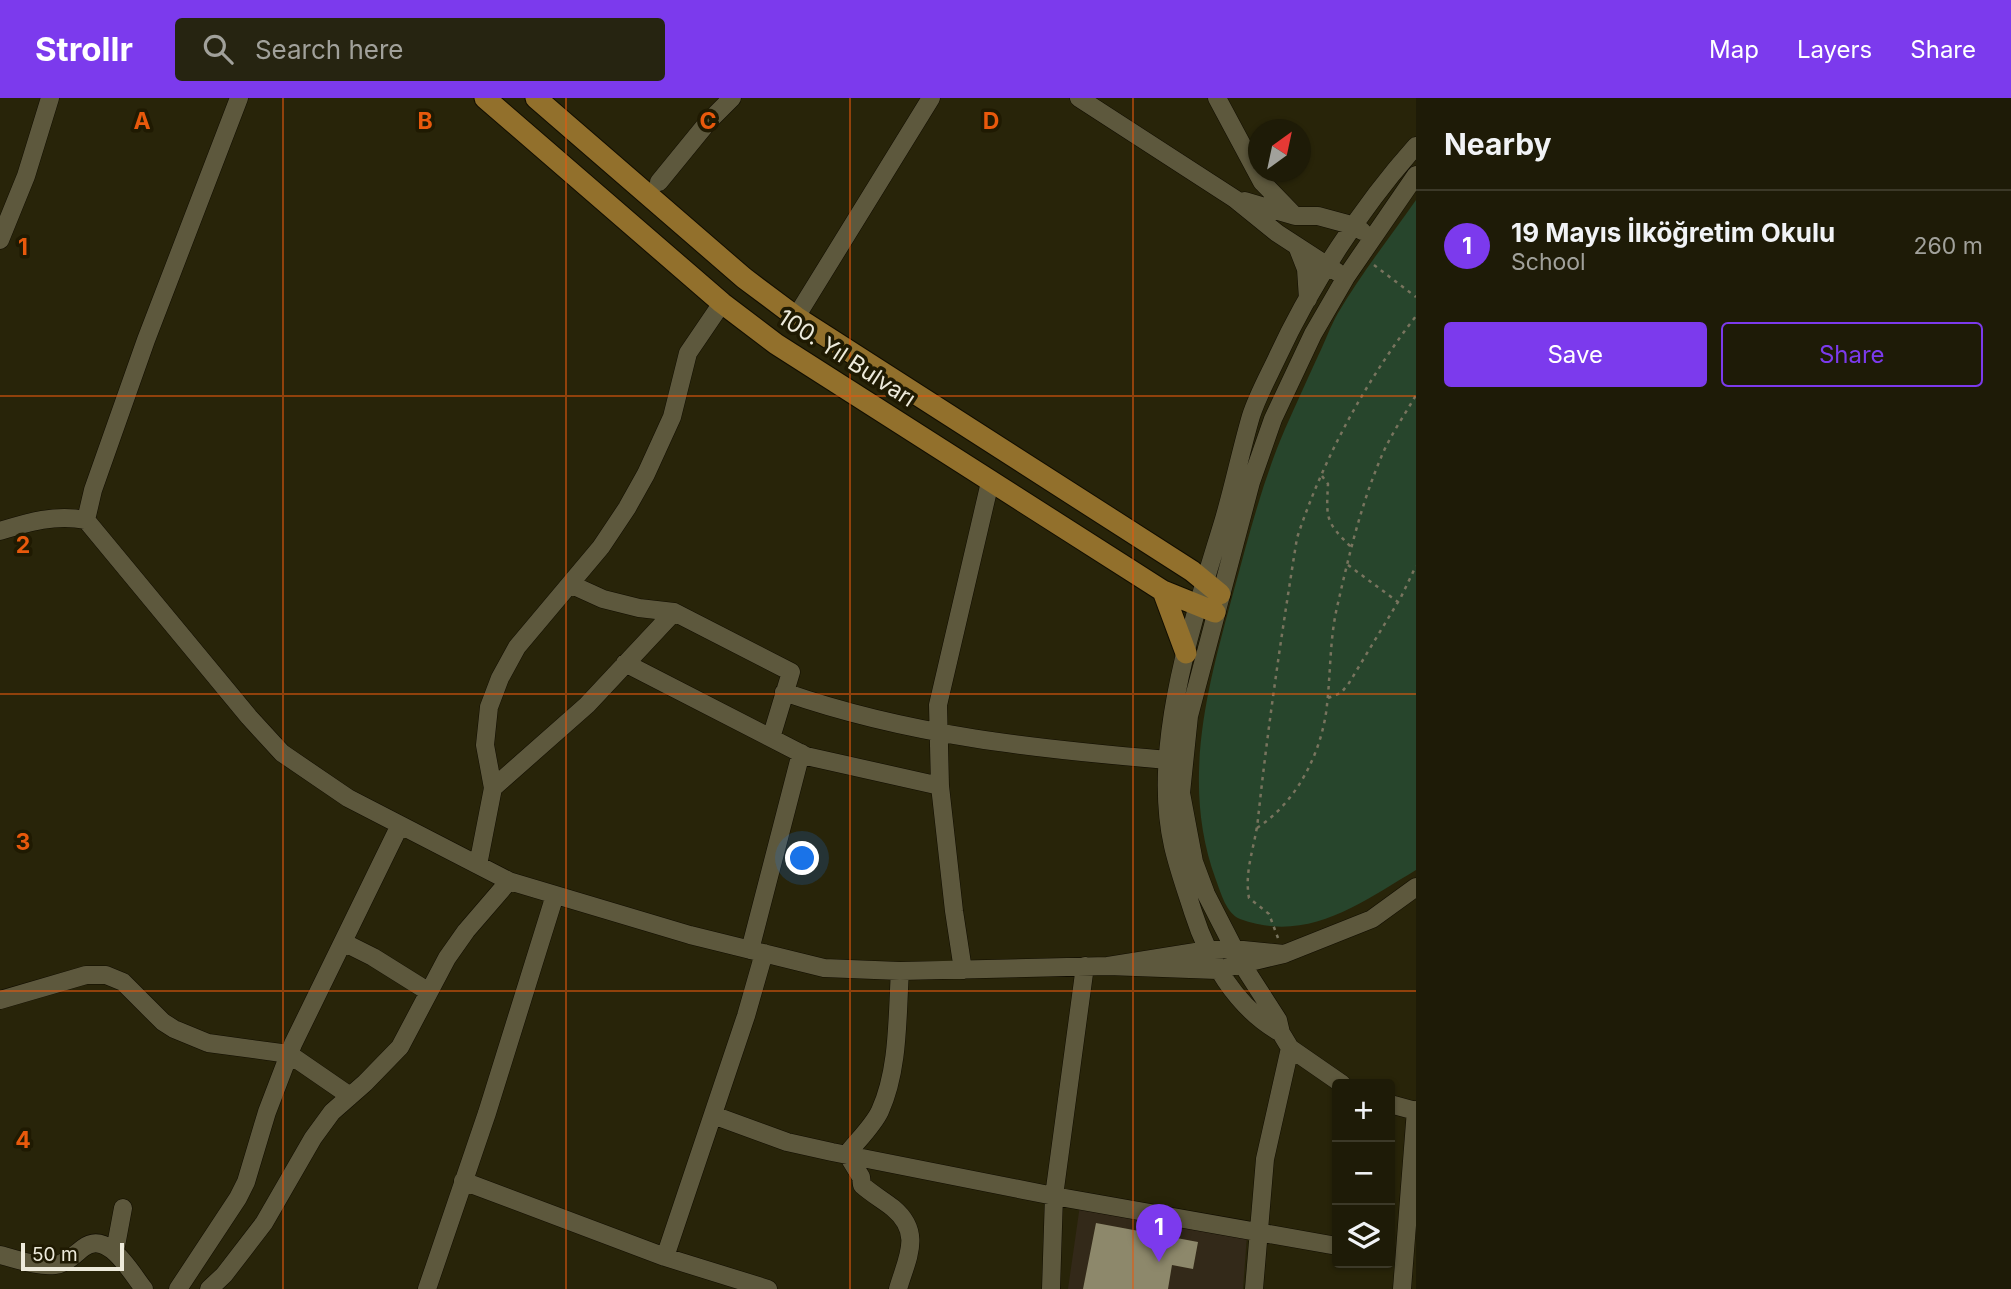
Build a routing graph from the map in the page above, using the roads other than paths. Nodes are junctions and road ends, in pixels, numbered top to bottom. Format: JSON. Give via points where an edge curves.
{"nodes":[{"id":1,"x":50,"y":98,"type":"edge"},
{"id":2,"x":239,"y":98,"type":"edge"},
{"id":3,"x":485,"y":98,"type":"edge"},
{"id":4,"x":536,"y":98,"type":"edge"},
{"id":5,"x":732,"y":98,"type":"edge"},
{"id":6,"x":931,"y":98,"type":"edge"},
{"id":7,"x":1079,"y":98,"type":"edge"},
{"id":8,"x":1217,"y":98,"type":"edge"},
{"id":9,"x":1416,"y":146,"type":"edge"},
{"id":10,"x":1416,"y":175,"type":"edge"},
{"id":11,"x":659,"y":182,"type":"dead end"},
{"id":12,"x":1234,"y":198,"type":"junction"},
{"id":13,"x":1295,"y":216,"type":"junction"},
{"id":14,"x":1355,"y":226,"type":"junction"},
{"id":15,"x":1372,"y":239,"type":"junction"},
{"id":16,"x":0,"y":240,"type":"edge"},
{"id":17,"x":1297,"y":246,"type":"junction"},
{"id":18,"x":1328,"y":266,"type":"junction"},
{"id":19,"x":1346,"y":277,"type":"junction"},
{"id":20,"x":1308,"y":299,"type":"junction"},
{"id":21,"x":722,"y":303,"type":"junction"},
{"id":22,"x":796,"y":317,"type":"junction"},
{"id":23,"x":990,"y":482,"type":"junction"},
{"id":24,"x":86,"y":520,"type":"junction"},
{"id":25,"x":0,"y":531,"type":"edge"},
{"id":26,"x":570,"y":584,"type":"junction"},
{"id":27,"x":1163,"y":591,"type":"junction"},
{"id":28,"x":1209,"y":598,"type":"junction"},
{"id":29,"x":674,"y":612,"type":"junction"},
{"id":30,"x":1186,"y":653,"type":"junction"},
{"id":31,"x":625,"y":663,"type":"junction"},
{"id":32,"x":784,"y":692,"type":"junction"},
{"id":33,"x":937,"y":734,"type":"junction"},
{"id":34,"x":771,"y":738,"type":"junction"},
{"id":35,"x":801,"y":753,"type":"junction"},
{"id":36,"x":1168,"y":760,"type":"junction"},
{"id":37,"x":940,"y":786,"type":"junction"},
{"id":38,"x":493,"y":788,"type":"junction"},
{"id":39,"x":400,"y":825,"type":"junction"},
{"id":40,"x":478,"y":865,"type":"junction"},
{"id":41,"x":509,"y":881,"type":"junction"},
{"id":42,"x":1416,"y":887,"type":"edge"},
{"id":43,"x":555,"y":895,"type":"junction"},
{"id":44,"x":343,"y":942,"type":"junction"},
{"id":45,"x":1208,"y":950,"type":"junction"},
{"id":46,"x":757,"y":951,"type":"junction"},
{"id":47,"x":1238,"y":957,"type":"junction"},
{"id":48,"x":1085,"y":966,"type":"junction"},
{"id":49,"x":1108,"y":966,"type":"junction"},
{"id":50,"x":963,"y":970,"type":"junction"},
{"id":51,"x":1217,"y":970,"type":"junction"},
{"id":52,"x":901,"y":971,"type":"junction"},
{"id":53,"x":429,"y":992,"type":"junction"},
{"id":54,"x":0,"y":1000,"type":"edge"},
{"id":55,"x":1285,"y":1040,"type":"junction"},
{"id":56,"x":289,"y":1054,"type":"junction"},
{"id":57,"x":1336,"y":1079,"type":"edge"},
{"id":58,"x":350,"y":1096,"type":"junction"},
{"id":59,"x":1395,"y":1105,"type":"edge"},
{"id":60,"x":1416,"y":1111,"type":"edge"},
{"id":61,"x":713,"y":1115,"type":"junction"},
{"id":62,"x":847,"y":1154,"type":"junction"},
{"id":63,"x":463,"y":1181,"type":"junction"},
{"id":64,"x":1054,"y":1196,"type":"junction"},
{"id":65,"x":123,"y":1208,"type":"dead end"},
{"id":66,"x":1258,"y":1232,"type":"junction"},
{"id":67,"x":1332,"y":1245,"type":"edge"},
{"id":68,"x":115,"y":1251,"type":"junction"},
{"id":69,"x":0,"y":1255,"type":"edge"},
{"id":70,"x":665,"y":1257,"type":"junction"},
{"id":71,"x":1403,"y":1258,"type":"edge"},
{"id":72,"x":144,"y":1289,"type":"edge"},
{"id":73,"x":178,"y":1289,"type":"edge"},
{"id":74,"x":209,"y":1289,"type":"edge"},
{"id":75,"x":427,"y":1289,"type":"edge"},
{"id":76,"x":768,"y":1289,"type":"edge"},
{"id":77,"x":898,"y":1289,"type":"edge"},
{"id":78,"x":1051,"y":1289,"type":"edge"},
{"id":79,"x":1254,"y":1289,"type":"edge"},
{"id":80,"x":1402,"y":1289,"type":"edge"}],
"edges":[{"from":1,"to":16,"type":"street"},
{"from":2,"to":24,"type":"street","via":[[146,340]]},
{"from":3,"to":21,"type":"main road","name":"100. Yıl Bulvarı"},
{"from":4,"to":22,"type":"main road","name":"100. Yıl Bulvarı","via":[[744,278]]},
{"from":5,"to":11,"type":"street"},
{"from":6,"to":22,"type":"street"},
{"from":7,"to":12,"type":"street"},
{"from":8,"to":13,"type":"street","via":[[1262,182]]},
{"from":9,"to":14,"type":"street"},
{"from":10,"to":15,"type":"street"},
{"from":12,"to":13,"type":"street"},
{"from":12,"to":17,"type":"street"},
{"from":13,"to":14,"type":"street","via":[[1318,216]]},
{"from":14,"to":15,"type":"street"},
{"from":14,"to":18,"type":"street"},
{"from":15,"to":19,"type":"street"},
{"from":17,"to":18,"type":"street"},
{"from":17,"to":20,"type":"street","via":[[1306,269]]},
{"from":18,"to":19,"type":"street"},
{"from":18,"to":20,"type":"street"},
{"from":19,"to":28,"type":"street","via":[[1273,419]]},
{"from":20,"to":28,"type":"street","via":[[1252,414]]},
{"from":21,"to":23,"type":"main road","name":"100. Yıl Bulvarı","via":[[776,344]]},
{"from":21,"to":26,"type":"street","via":[[688,353],[672,417],[646,474],[601,547]]},
{"from":22,"to":28,"type":"main road","name":"100. Yıl Bulvarı"},
{"from":23,"to":27,"type":"main road","name":"100. Yıl Bulvarı"},
{"from":23,"to":33,"type":"street","via":[[938,705]]},
{"from":24,"to":25,"type":"street","via":[[66,516],[34,520]]},
{"from":24,"to":39,"type":"street","via":[[282,753],[348,798]]},
{"from":26,"to":29,"type":"street","via":[[603,599]]},
{"from":26,"to":38,"type":"street","via":[[517,647],[489,707],[485,745]]},
{"from":27,"to":28,"type":"main road","name":"100. Yıl Bulvarı"},
{"from":27,"to":30,"type":"main road"},
{"from":28,"to":30,"type":"street"},
{"from":28,"to":47,"type":"street","via":[[1181,793],[1194,862]]},
{"from":29,"to":31,"type":"street"},
{"from":29,"to":32,"type":"street","via":[[791,672]]},
{"from":30,"to":36,"type":"street"},
{"from":31,"to":34,"type":"street"},
{"from":31,"to":38,"type":"street","via":[[587,705]]},
{"from":32,"to":33,"type":"street","via":[[835,710]]},
{"from":32,"to":34,"type":"street"},
{"from":33,"to":36,"type":"street","via":[[1041,750]]},
{"from":33,"to":37,"type":"street"},
{"from":34,"to":35,"type":"street"},
{"from":35,"to":37,"type":"street"},
{"from":35,"to":46,"type":"street"},
{"from":36,"to":45,"type":"street","via":[[1172,845]]},
{"from":37,"to":50,"type":"street"},
{"from":38,"to":40,"type":"street"},
{"from":39,"to":40,"type":"street"},
{"from":39,"to":44,"type":"street"},
{"from":40,"to":41,"type":"street"},
{"from":41,"to":43,"type":"street"},
{"from":41,"to":53,"type":"street","via":[[466,931]]},
{"from":42,"to":47,"type":"street","via":[[1372,919],[1284,954]]},
{"from":43,"to":46,"type":"street"},
{"from":43,"to":63,"type":"street"},
{"from":44,"to":53,"type":"street"},
{"from":44,"to":56,"type":"street"},
{"from":45,"to":47,"type":"street"},
{"from":45,"to":49,"type":"street"},
{"from":45,"to":51,"type":"street"},
{"from":46,"to":52,"type":"street","via":[[824,968]]},
{"from":46,"to":61,"type":"street"},
{"from":47,"to":51,"type":"street"},
{"from":47,"to":55,"type":"street","via":[[1278,1020]]},
{"from":48,"to":49,"type":"street"},
{"from":48,"to":50,"type":"street"},
{"from":48,"to":64,"type":"street"},
{"from":49,"to":51,"type":"street"},
{"from":50,"to":52,"type":"street"},
{"from":51,"to":55,"type":"street","via":[[1261,1022]]},
{"from":52,"to":62,"type":"street","via":[[888,1088],[879,1113]]},
{"from":53,"to":58,"type":"street","via":[[400,1047]]},
{"from":54,"to":56,"type":"street","via":[[86,975],[106,975],[123,982],[163,1022],[192,1037]]},
{"from":55,"to":57,"type":"street"},
{"from":55,"to":66,"type":"street"},
{"from":56,"to":58,"type":"street"},
{"from":56,"to":73,"type":"street","via":[[246,1182]]},
{"from":58,"to":74,"type":"street","via":[[313,1138],[264,1223]]},
{"from":59,"to":60,"type":"street"},
{"from":60,"to":71,"type":"street"},
{"from":61,"to":62,"type":"street","via":[[787,1142]]},
{"from":61,"to":70,"type":"street"},
{"from":62,"to":64,"type":"street"},
{"from":62,"to":77,"type":"street","via":[[862,1185],[894,1209],[910,1230]]},
{"from":63,"to":70,"type":"street"},
{"from":63,"to":75,"type":"street"},
{"from":64,"to":66,"type":"street"},
{"from":64,"to":78,"type":"street"},
{"from":65,"to":68,"type":"street"},
{"from":66,"to":67,"type":"street"},
{"from":66,"to":79,"type":"street"},
{"from":68,"to":69,"type":"street","via":[[102,1244],[88,1244],[57,1265]]},
{"from":68,"to":72,"type":"street"},
{"from":70,"to":76,"type":"street"},
{"from":71,"to":80,"type":"street"}]}
